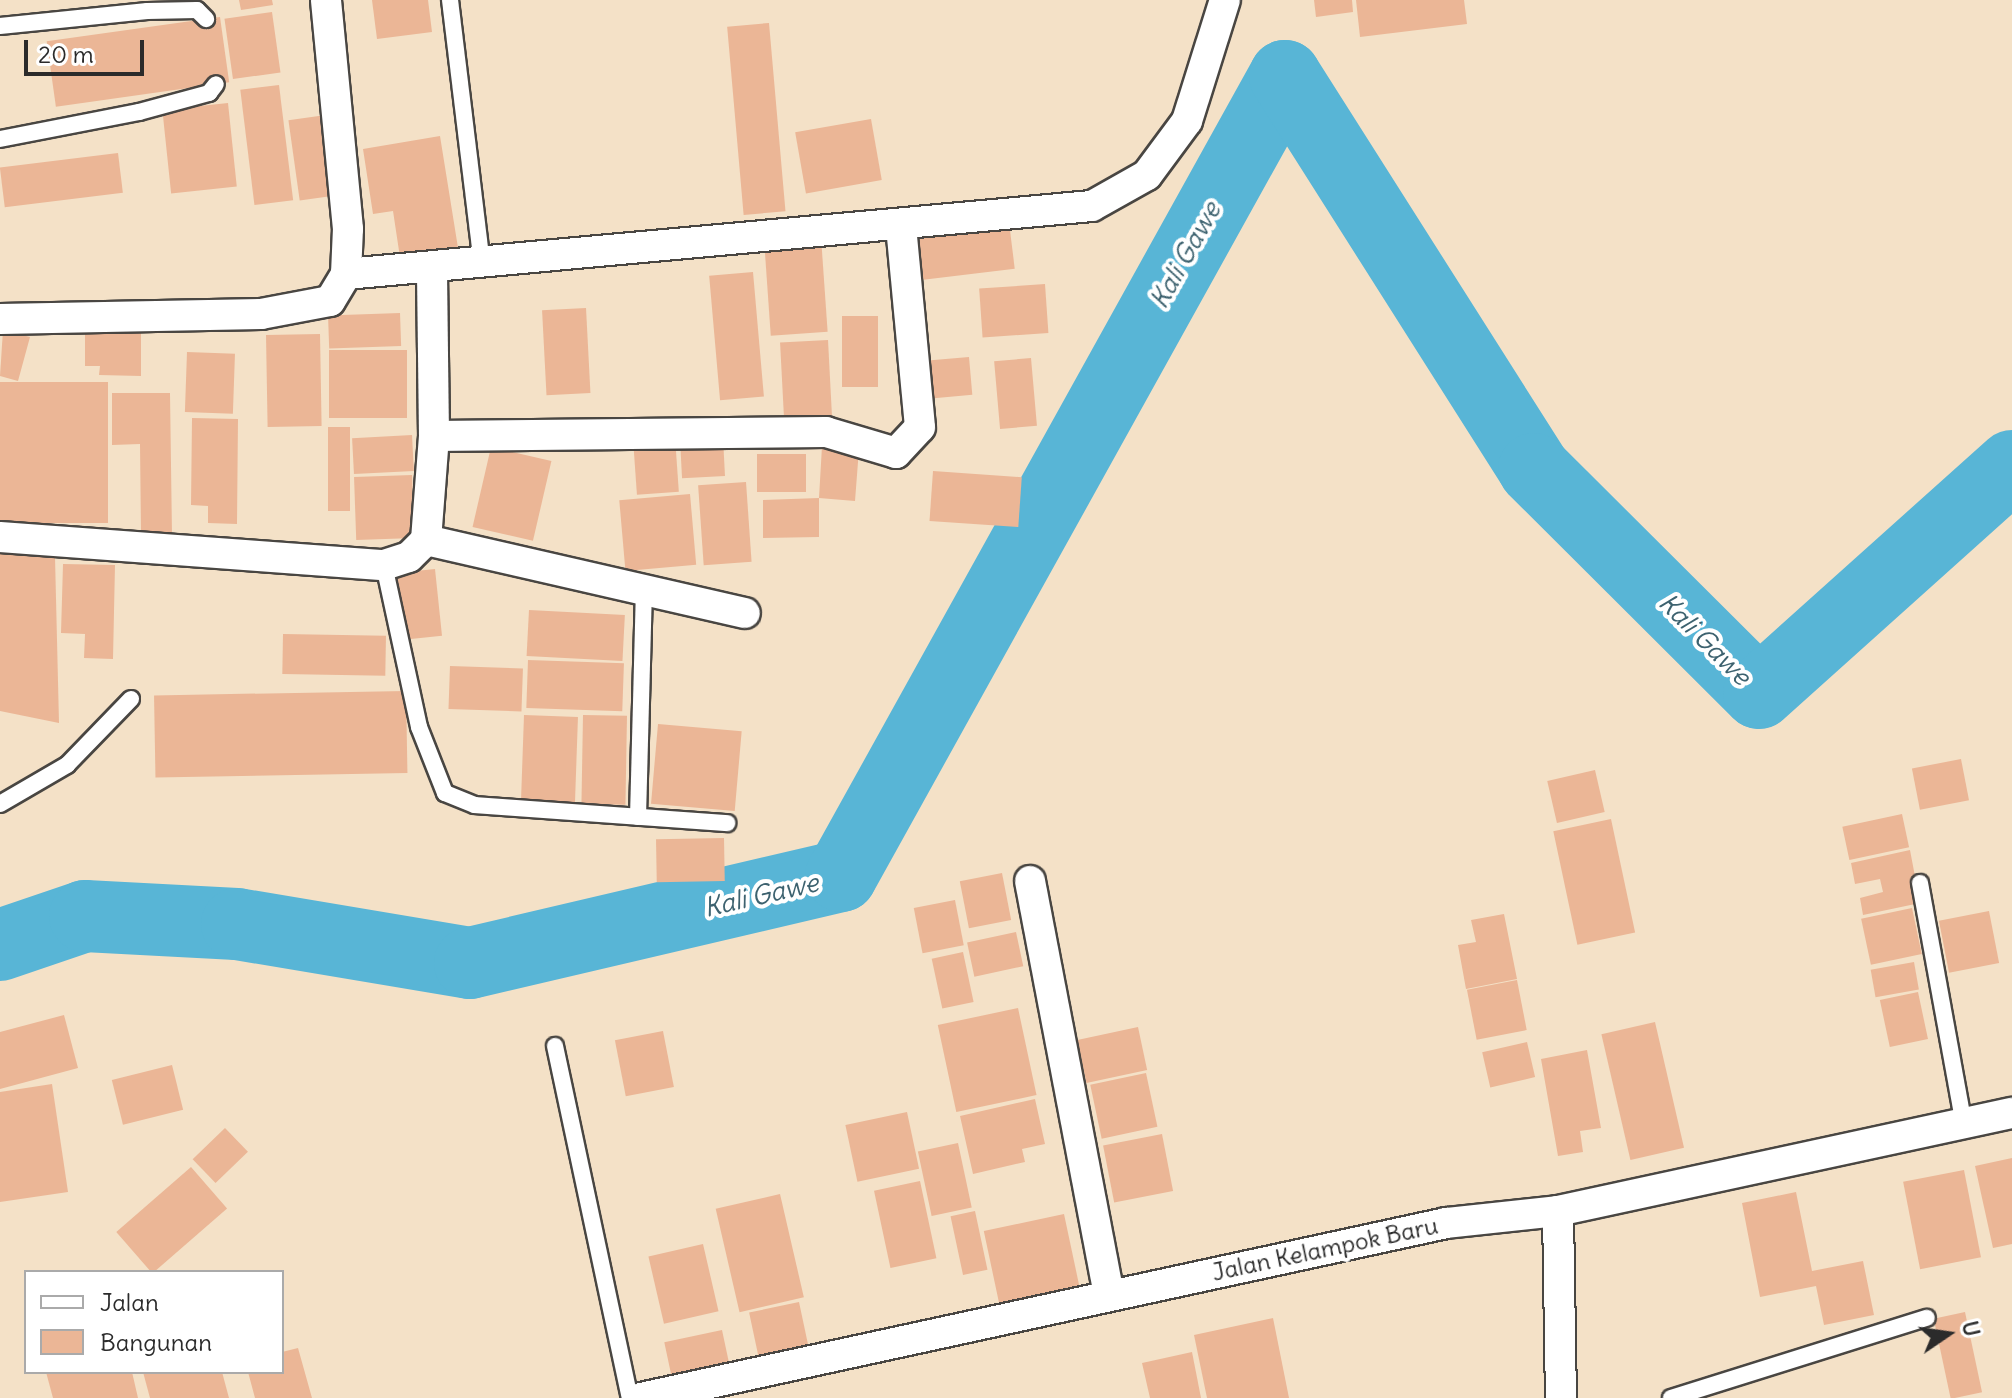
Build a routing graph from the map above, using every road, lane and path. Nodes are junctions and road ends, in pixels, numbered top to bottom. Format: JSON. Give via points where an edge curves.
{"nodes":[{"id":1,"x":326,"y":0,"type":"edge"},
{"id":2,"x":450,"y":0,"type":"edge"},
{"id":3,"x":1225,"y":0,"type":"edge"},
{"id":4,"x":206,"y":19,"type":"dead end"},
{"id":5,"x":0,"y":26,"type":"edge"},
{"id":6,"x":216,"y":84,"type":"dead end"},
{"id":7,"x":0,"y":139,"type":"edge"},
{"id":8,"x":901,"y":225,"type":"junction"},
{"id":9,"x":482,"y":265,"type":"junction"},
{"id":10,"x":432,"y":269,"type":"junction"},
{"id":11,"x":346,"y":274,"type":"junction"},
{"id":12,"x":0,"y":319,"type":"edge"},
{"id":13,"x":434,"y":436,"type":"junction"},
{"id":14,"x":0,"y":537,"type":"edge"},
{"id":15,"x":426,"y":540,"type":"junction"},
{"id":16,"x":384,"y":565,"type":"junction"},
{"id":17,"x":644,"y":590,"type":"junction"},
{"id":18,"x":745,"y":613,"type":"dead end"},
{"id":19,"x":131,"y":699,"type":"dead end"},
{"id":20,"x":0,"y":804,"type":"edge"},
{"id":21,"x":638,"y":817,"type":"junction"},
{"id":22,"x":727,"y":823,"type":"dead end"},
{"id":23,"x":1030,"y":881,"type":"dead end"},
{"id":24,"x":1920,"y":883,"type":"dead end"},
{"id":25,"x":555,"y":1046,"type":"dead end"},
{"id":26,"x":2012,"y":1113,"type":"edge"},
{"id":27,"x":1964,"y":1124,"type":"junction"},
{"id":28,"x":1558,"y":1211,"type":"junction"},
{"id":29,"x":1109,"y":1295,"type":"junction"},
{"id":30,"x":1927,"y":1318,"type":"dead end"},
{"id":31,"x":630,"y":1398,"type":"edge"},
{"id":32,"x":641,"y":1398,"type":"edge"},
{"id":33,"x":1561,"y":1398,"type":"edge"},
{"id":34,"x":1671,"y":1398,"type":"edge"}],
"edges":[{"from":1,"to":11,"type":"street","via":[[348,229]]},
{"from":2,"to":9,"type":"lane"},
{"from":3,"to":8,"type":"street","via":[[1187,121],[1147,175],[1092,206]]},
{"from":4,"to":5,"type":"lane","via":[[197,10],[147,11]]},
{"from":6,"to":7,"type":"lane","via":[[209,93],[139,112]]},
{"from":8,"to":9,"type":"street"},
{"from":8,"to":13,"type":"street","via":[[920,427],[896,453],[826,432]]},
{"from":9,"to":10,"type":"street"},
{"from":10,"to":11,"type":"street"},
{"from":10,"to":13,"type":"street"},
{"from":11,"to":12,"type":"street","via":[[330,301],[305,310]]},
{"from":13,"to":15,"type":"street"},
{"from":14,"to":16,"type":"street"},
{"from":15,"to":16,"type":"street","via":[[409,557]]},
{"from":15,"to":17,"type":"street"},
{"from":16,"to":21,"type":"lane","via":[[419,727],[445,793],[475,805]]},
{"from":17,"to":18,"type":"street"},
{"from":17,"to":21,"type":"lane"},
{"from":19,"to":20,"type":"lane","via":[[67,765]]},
{"from":21,"to":22,"type":"lane"},
{"from":23,"to":29,"type":"street"},
{"from":24,"to":27,"type":"lane"},
{"from":25,"to":31,"type":"lane"},
{"from":26,"to":27,"type":"street","name":"Jalan Kelampok Baru"},
{"from":27,"to":28,"type":"street","name":"Jalan Kelampok Baru"},
{"from":28,"to":29,"type":"street","name":"Jalan Kelampok Baru","via":[[1446,1223]]},
{"from":28,"to":33,"type":"street"},
{"from":29,"to":32,"type":"street","name":"Jalan Kelampok Baru"},
{"from":30,"to":34,"type":"lane"}]}
